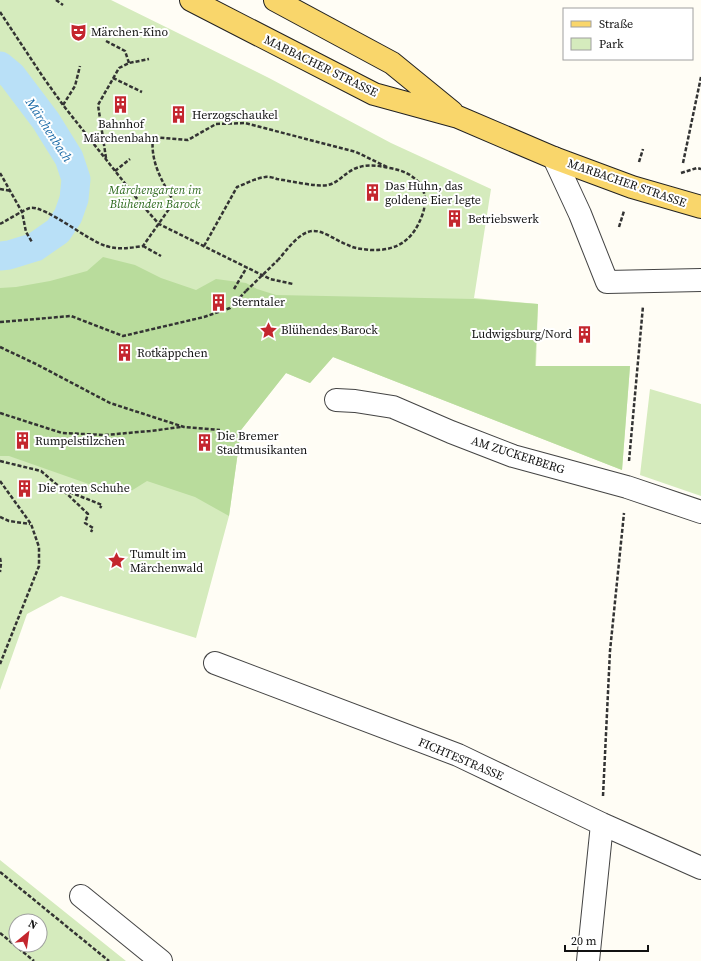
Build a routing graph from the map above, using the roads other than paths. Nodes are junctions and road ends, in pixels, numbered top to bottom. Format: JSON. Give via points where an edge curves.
{"nodes":[{"id":1,"x":191,"y":0,"type":"edge"},
{"id":2,"x":275,"y":0,"type":"edge"},
{"id":3,"x":458,"y":117,"type":"junction"},
{"id":4,"x":554,"y":158,"type":"junction"},
{"id":5,"x":701,"y":207,"type":"edge"},
{"id":6,"x":701,"y":280,"type":"edge"},
{"id":7,"x":336,"y":400,"type":"dead end"},
{"id":8,"x":701,"y":512,"type":"edge"},
{"id":9,"x":215,"y":663,"type":"dead end"},
{"id":10,"x":602,"y":824,"type":"junction"},
{"id":11,"x":701,"y":868,"type":"edge"},
{"id":12,"x":81,"y":896,"type":"dead end"},
{"id":13,"x":161,"y":961,"type":"edge"},
{"id":14,"x":588,"y":961,"type":"edge"}],
"edges":[{"from":1,"to":3,"type":"main road","name":"MARBACHER STRASSE","via":[[374,94]]},
{"from":2,"to":3,"type":"main road","name":"MARBACHER STRASSE","via":[[392,63]]},
{"from":3,"to":4,"type":"main road","name":"MARBACHER STRASSE"},
{"from":4,"to":5,"type":"main road","name":"MARBACHER STRASSE","via":[[632,187]]},
{"from":4,"to":6,"type":"street","name":"MARBACHER STRASSE","via":[[607,282]]},
{"from":7,"to":8,"type":"street","name":"AM ZUCKERBERG","via":[[393,407],[513,456],[627,487]]},
{"from":9,"to":10,"type":"street","name":"FICHTESTRASSE","via":[[458,755]]},
{"from":10,"to":11,"type":"street","name":"FICHTESTRASSE"},
{"from":10,"to":14,"type":"street"},
{"from":12,"to":13,"type":"street"}]}
